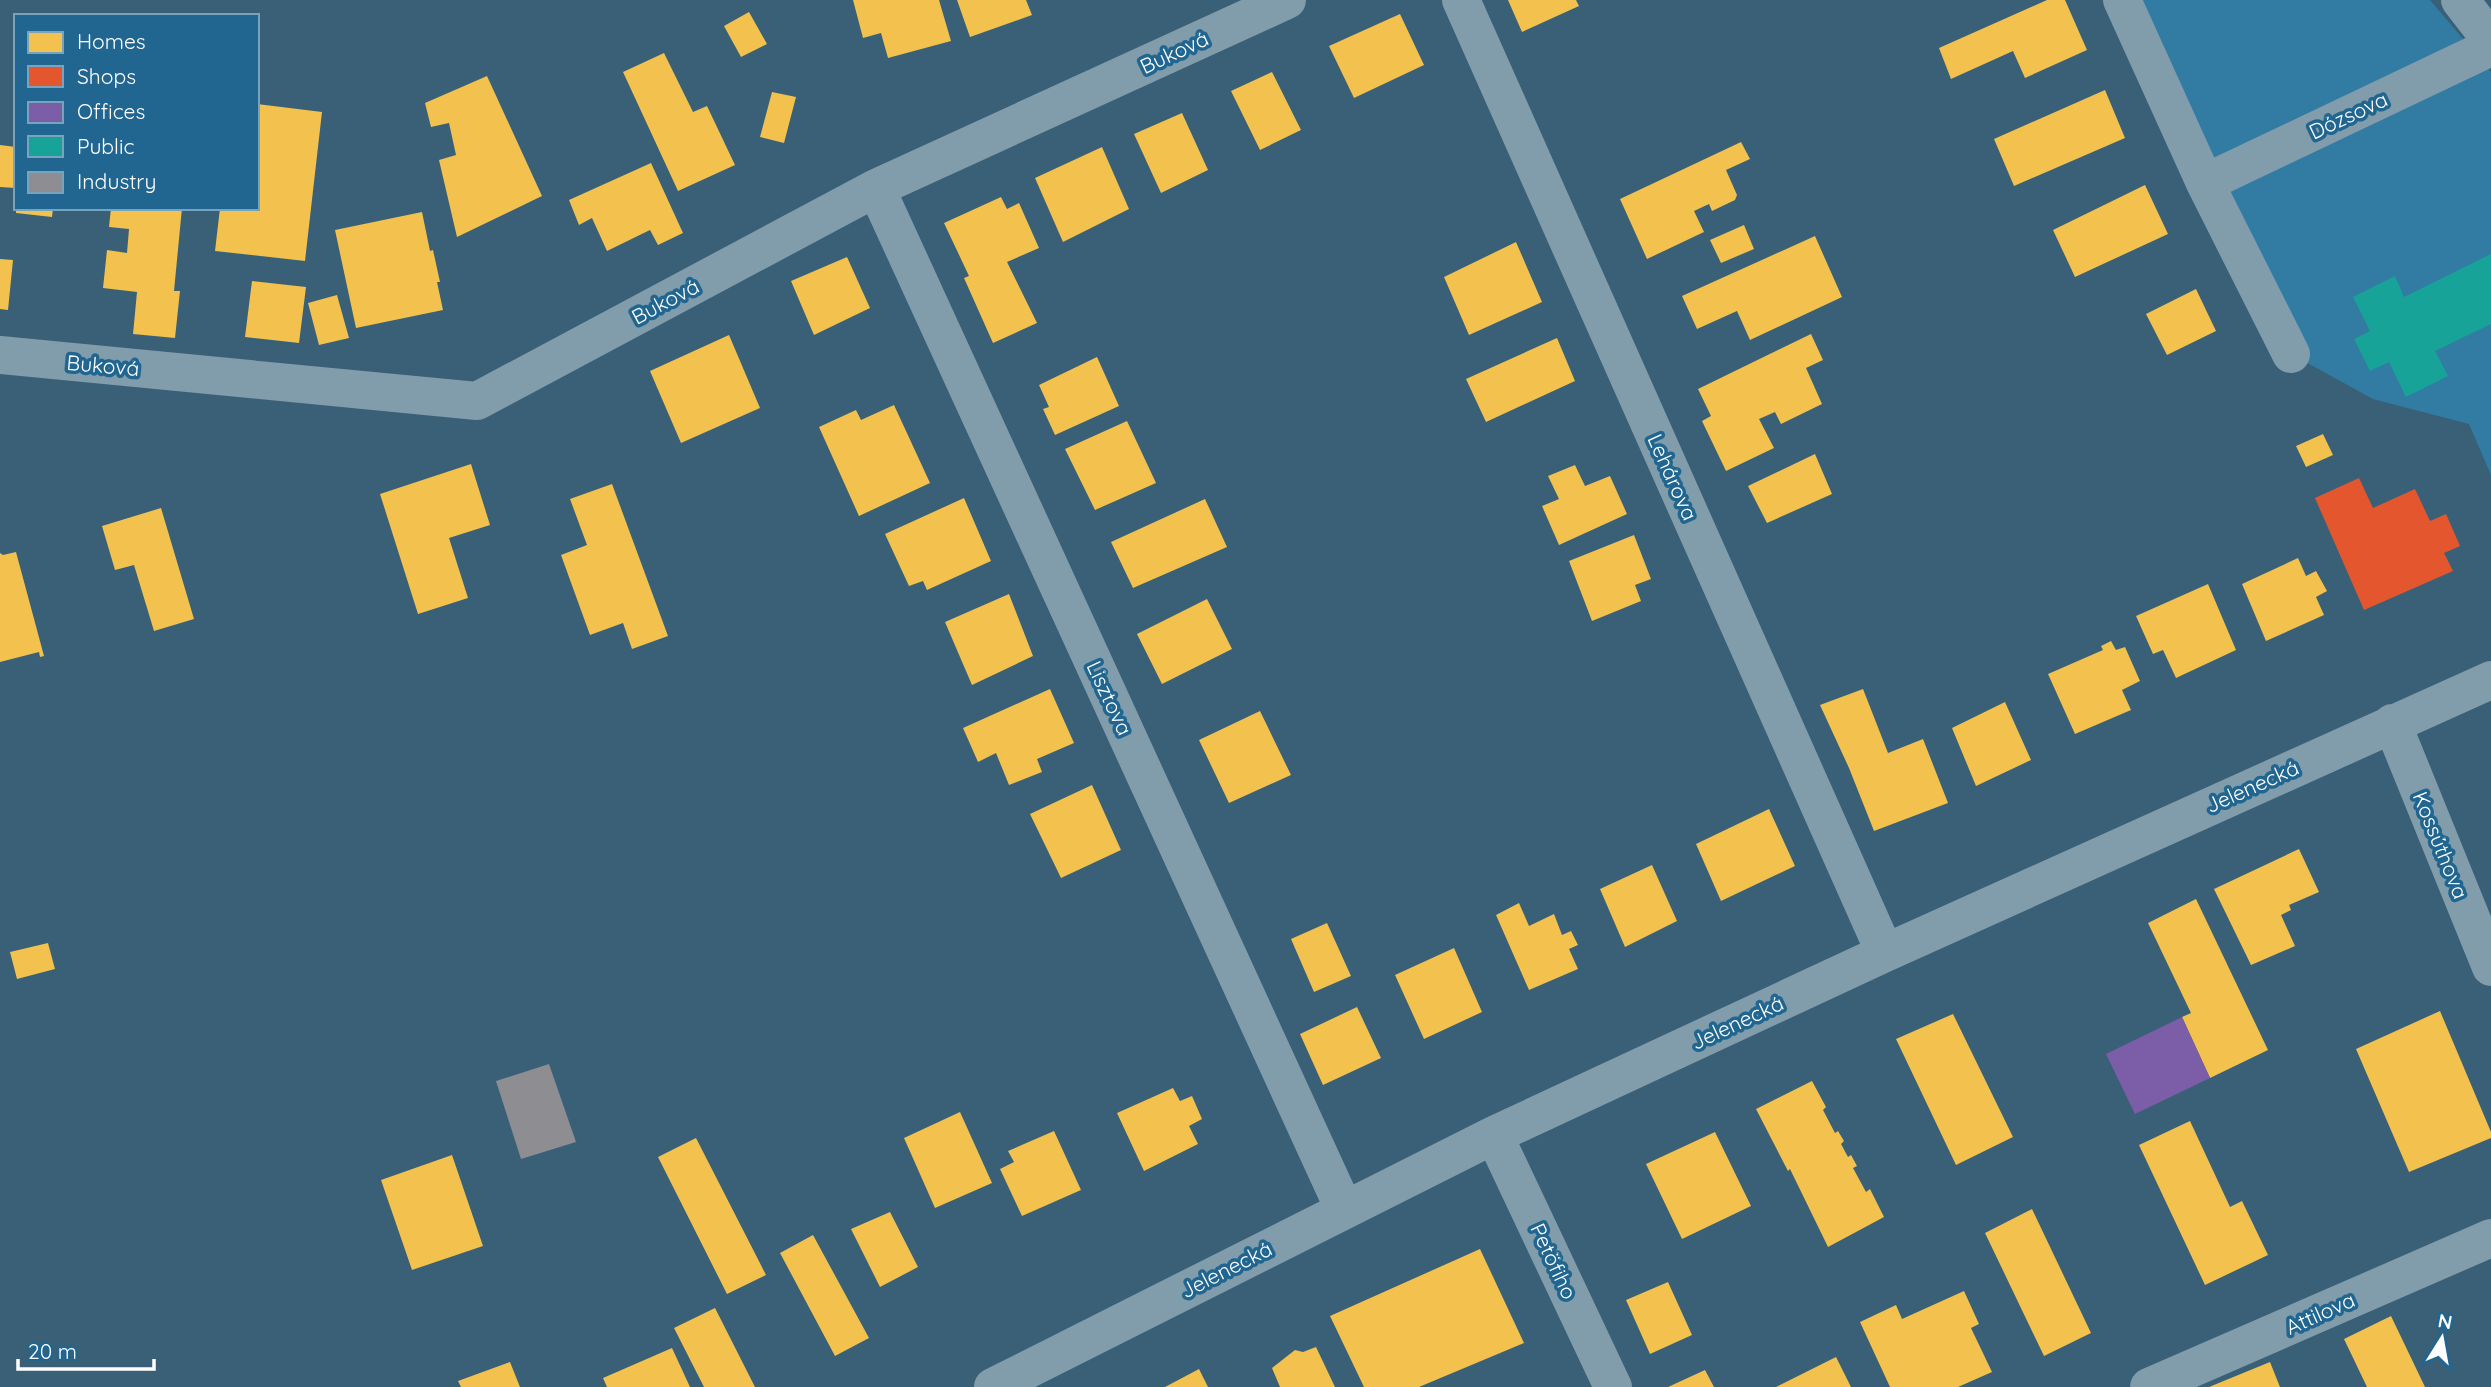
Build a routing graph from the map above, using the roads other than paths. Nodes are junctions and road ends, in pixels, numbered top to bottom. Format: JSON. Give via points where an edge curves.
{"nodes":[{"id":1,"x":1287,"y":0,"type":"edge"},
{"id":2,"x":1461,"y":0,"type":"edge"},
{"id":3,"x":2122,"y":0,"type":"edge"},
{"id":4,"x":2460,"y":0,"type":"edge"},
{"id":5,"x":2491,"y":40,"type":"edge"},
{"id":6,"x":2491,"y":47,"type":"edge"},
{"id":7,"x":2205,"y":183,"type":"junction"},
{"id":8,"x":876,"y":188,"type":"junction"},
{"id":9,"x":2291,"y":354,"type":"dead end"},
{"id":10,"x":0,"y":355,"type":"edge"},
{"id":11,"x":2491,"y":680,"type":"edge"},
{"id":12,"x":2392,"y":723,"type":"junction"},
{"id":13,"x":1885,"y":953,"type":"junction"},
{"id":14,"x":2491,"y":967,"type":"edge"},
{"id":15,"x":1494,"y":1135,"type":"junction"},
{"id":16,"x":1344,"y":1209,"type":"junction"},
{"id":17,"x":2491,"y":1238,"type":"edge"},
{"id":18,"x":993,"y":1387,"type":"edge"},
{"id":19,"x":1613,"y":1387,"type":"edge"},
{"id":20,"x":2149,"y":1387,"type":"edge"}],
"edges":[{"from":1,"to":8,"type":"street","name":"Buková"},
{"from":2,"to":13,"type":"street","name":"Lehárova"},
{"from":3,"to":7,"type":"street"},
{"from":4,"to":5,"type":"street"},
{"from":6,"to":7,"type":"street","name":"Dózsova"},
{"from":7,"to":9,"type":"street"},
{"from":8,"to":10,"type":"street","name":"Buková","via":[[477,401]]},
{"from":8,"to":16,"type":"street","name":"Lisztova"},
{"from":11,"to":12,"type":"street","name":"Jelenecká"},
{"from":12,"to":13,"type":"street","name":"Jelenecká"},
{"from":12,"to":14,"type":"street","name":"Kossúthova"},
{"from":13,"to":15,"type":"street","name":"Jelenecká"},
{"from":15,"to":16,"type":"street","name":"Jelenecká"},
{"from":15,"to":19,"type":"street","name":"Petöfiho"},
{"from":16,"to":18,"type":"street","name":"Jelenecká"},
{"from":17,"to":20,"type":"street","name":"Attilova"}]}
